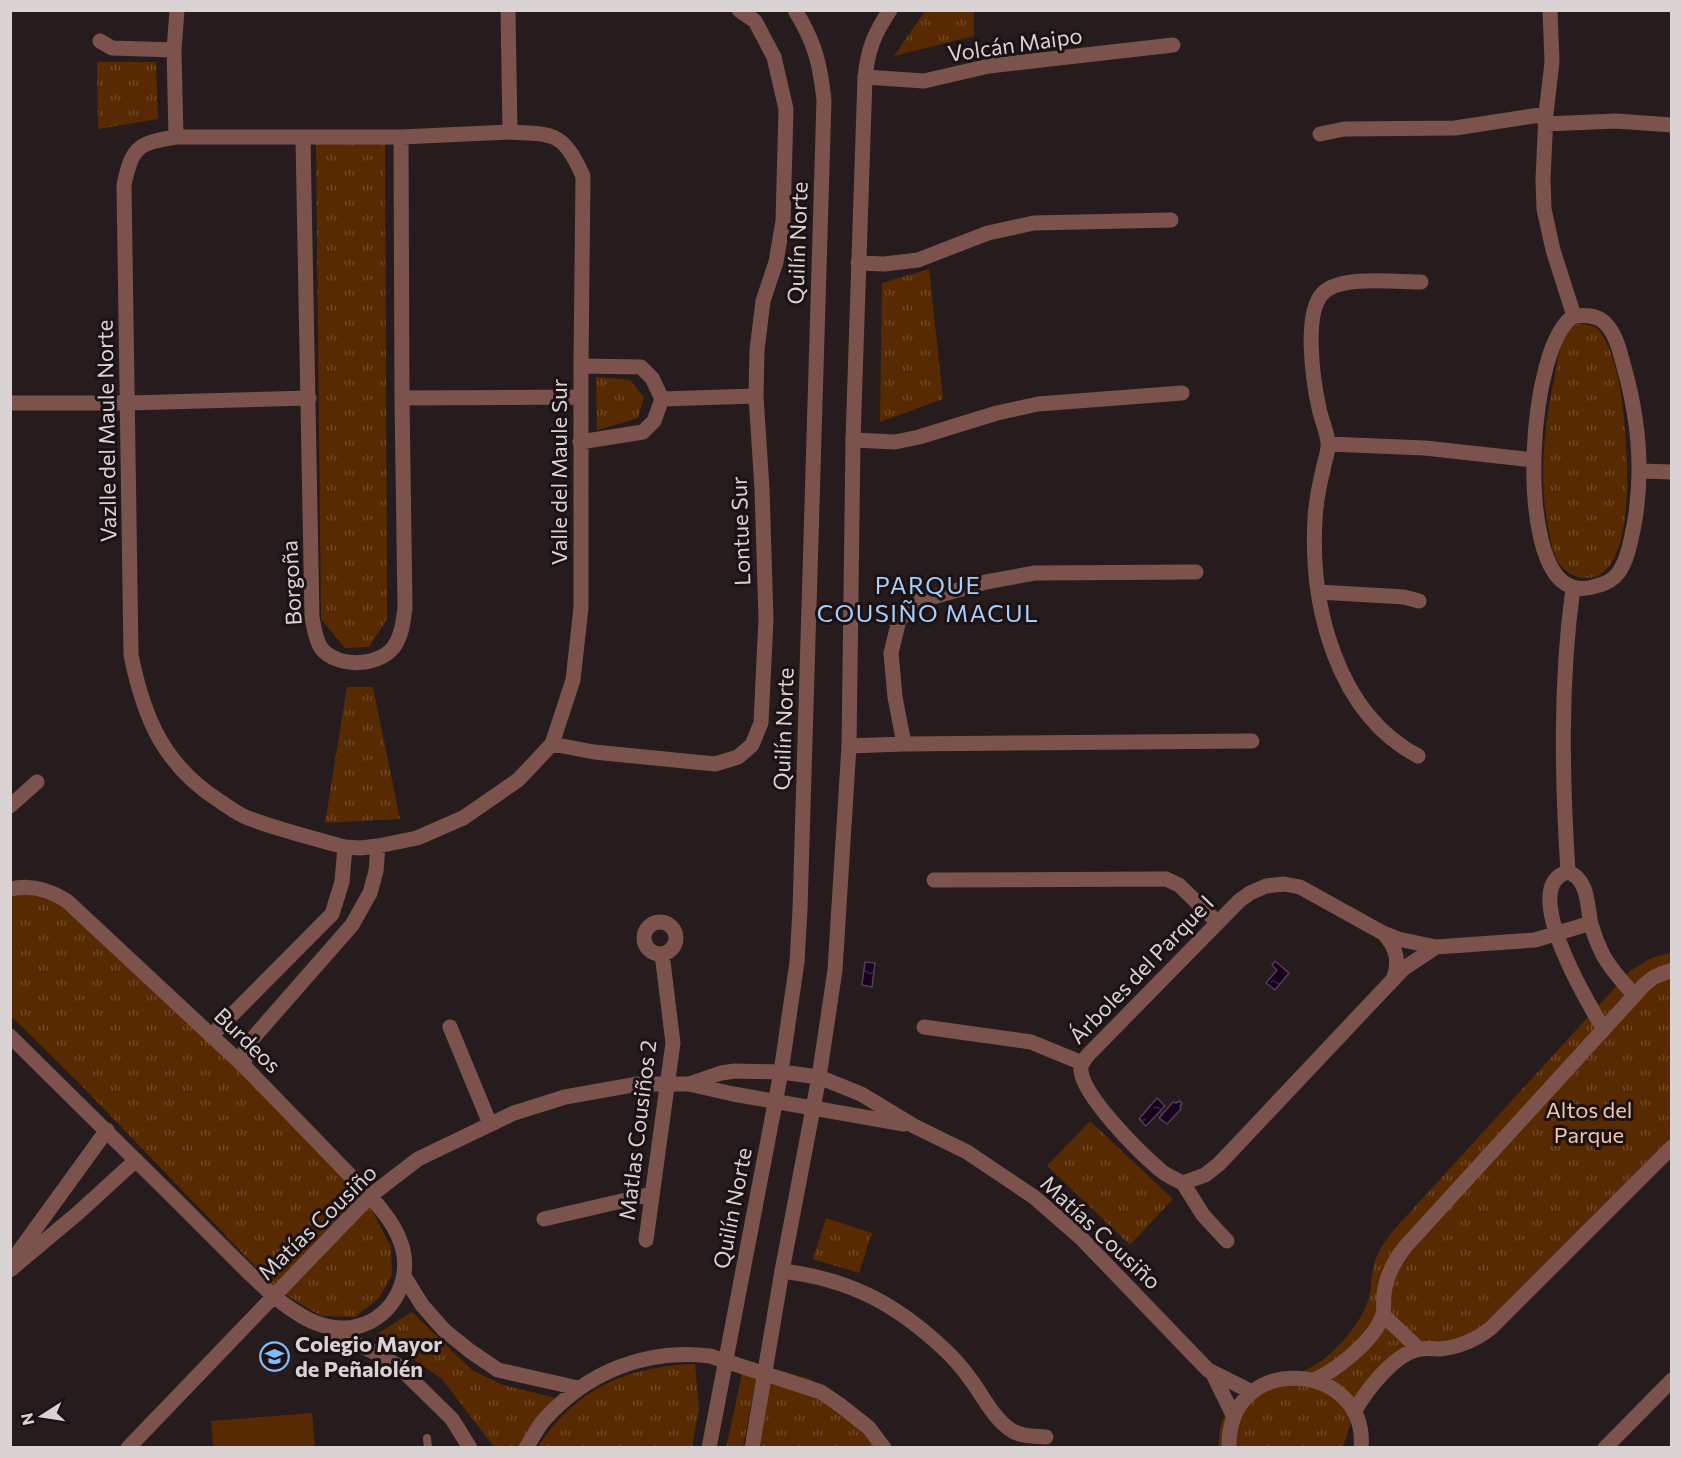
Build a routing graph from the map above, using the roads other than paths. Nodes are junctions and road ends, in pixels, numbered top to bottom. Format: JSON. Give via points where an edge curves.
{"nodes":[{"id":1,"x":177,"y":10,"type":"edge"},
{"id":2,"x":508,"y":10,"type":"edge"},
{"id":3,"x":739,"y":10,"type":"edge"},
{"id":4,"x":795,"y":10,"type":"edge"},
{"id":5,"x":890,"y":10,"type":"edge"},
{"id":6,"x":1550,"y":10,"type":"edge"},
{"id":7,"x":100,"y":41,"type":"dead end"},
{"id":8,"x":1173,"y":45,"type":"dead end"},
{"id":9,"x":174,"y":50,"type":"junction"},
{"id":10,"x":864,"y":77,"type":"junction"},
{"id":11,"x":1546,"y":119,"type":"junction"},
{"id":12,"x":1671,"y":125,"type":"edge"},
{"id":13,"x":510,"y":132,"type":"junction"},
{"id":14,"x":1320,"y":134,"type":"dead end"},
{"id":15,"x":176,"y":137,"type":"junction"},
{"id":16,"x":401,"y":137,"type":"junction"},
{"id":17,"x":303,"y":138,"type":"junction"},
{"id":18,"x":1171,"y":220,"type":"dead end"},
{"id":19,"x":858,"y":263,"type":"junction"},
{"id":20,"x":1421,"y":282,"type":"dead end"},
{"id":21,"x":1574,"y":316,"type":"junction"},
{"id":22,"x":581,"y":366,"type":"junction"},
{"id":23,"x":1182,"y":393,"type":"dead end"},
{"id":24,"x":756,"y":396,"type":"junction"},
{"id":25,"x":581,"y":397,"type":"junction"},
{"id":26,"x":309,"y":398,"type":"junction"},
{"id":27,"x":402,"y":398,"type":"junction"},
{"id":28,"x":662,"y":399,"type":"junction"},
{"id":29,"x":10,"y":403,"type":"edge"},
{"id":30,"x":128,"y":403,"type":"junction"},
{"id":31,"x":853,"y":440,"type":"junction"},
{"id":32,"x":580,"y":442,"type":"junction"},
{"id":33,"x":1328,"y":444,"type":"junction"},
{"id":34,"x":1534,"y":460,"type":"junction"},
{"id":35,"x":1640,"y":471,"type":"junction"},
{"id":36,"x":1671,"y":472,"type":"edge"},
{"id":37,"x":1196,"y":572,"type":"dead end"},
{"id":38,"x":1573,"y":588,"type":"junction"},
{"id":39,"x":1319,"y":592,"type":"junction"},
{"id":40,"x":1419,"y":601,"type":"dead end"},
{"id":41,"x":1252,"y":741,"type":"dead end"},
{"id":42,"x":552,"y":744,"type":"junction"},
{"id":43,"x":904,"y":744,"type":"junction"},
{"id":44,"x":849,"y":746,"type":"junction"},
{"id":45,"x":1418,"y":756,"type":"dead end"},
{"id":46,"x":37,"y":782,"type":"dead end"},
{"id":47,"x":10,"y":807,"type":"edge"},
{"id":48,"x":378,"y":846,"type":"junction"},
{"id":49,"x":353,"y":848,"type":"junction"},
{"id":50,"x":1568,"y":872,"type":"junction"},
{"id":51,"x":934,"y":880,"type":"dead end"},
{"id":52,"x":10,"y":889,"type":"edge"},
{"id":53,"x":1217,"y":922,"type":"junction"},
{"id":54,"x":1591,"y":923,"type":"junction"},
{"id":55,"x":1383,"y":933,"type":"junction"},
{"id":56,"x":1558,"y":935,"type":"junction"},
{"id":57,"x":1436,"y":947,"type":"junction"},
{"id":58,"x":662,"y":954,"type":"dead end"},
{"id":59,"x":1671,"y":969,"type":"edge"},
{"id":60,"x":1391,"y":983,"type":"junction"},
{"id":61,"x":1634,"y":995,"type":"junction"},
{"id":62,"x":450,"y":1027,"type":"dead end"},
{"id":63,"x":924,"y":1028,"type":"dead end"},
{"id":64,"x":1603,"y":1028,"type":"junction"},
{"id":65,"x":10,"y":1036,"type":"edge"},
{"id":66,"x":211,"y":1036,"type":"junction"},
{"id":67,"x":1082,"y":1063,"type":"junction"},
{"id":68,"x":244,"y":1066,"type":"junction"},
{"id":69,"x":781,"y":1072,"type":"junction"},
{"id":70,"x":819,"y":1077,"type":"junction"},
{"id":71,"x":689,"y":1084,"type":"junction"},
{"id":72,"x":667,"y":1085,"type":"junction"},
{"id":73,"x":775,"y":1101,"type":"junction"},
{"id":74,"x":813,"y":1108,"type":"junction"},
{"id":75,"x":490,"y":1124,"type":"junction"},
{"id":76,"x":914,"y":1126,"type":"junction"},
{"id":77,"x":107,"y":1130,"type":"junction"},
{"id":78,"x":1671,"y":1147,"type":"edge"},
{"id":79,"x":136,"y":1160,"type":"junction"},
{"id":80,"x":1183,"y":1183,"type":"junction"},
{"id":81,"x":652,"y":1194,"type":"junction"},
{"id":82,"x":370,"y":1196,"type":"junction"},
{"id":83,"x":544,"y":1219,"type":"dead end"},
{"id":84,"x":646,"y":1240,"type":"dead end"},
{"id":85,"x":1227,"y":1241,"type":"dead end"},
{"id":86,"x":10,"y":1263,"type":"edge"},
{"id":87,"x":10,"y":1270,"type":"edge"},
{"id":88,"x":782,"y":1271,"type":"junction"},
{"id":89,"x":404,"y":1276,"type":"junction"},
{"id":90,"x":273,"y":1296,"type":"junction"},
{"id":91,"x":1383,"y":1315,"type":"junction"},
{"id":92,"x":317,"y":1324,"type":"junction"},
{"id":93,"x":1419,"y":1348,"type":"junction"},
{"id":94,"x":726,"y":1362,"type":"junction"},
{"id":95,"x":1212,"y":1372,"type":"junction"},
{"id":96,"x":766,"y":1375,"type":"junction"},
{"id":97,"x":1314,"y":1380,"type":"junction"},
{"id":98,"x":1671,"y":1380,"type":"edge"},
{"id":99,"x":578,"y":1388,"type":"junction"},
{"id":100,"x":1252,"y":1392,"type":"junction"},
{"id":101,"x":1354,"y":1412,"type":"junction"},
{"id":102,"x":1234,"y":1417,"type":"junction"},
{"id":103,"x":1046,"y":1437,"type":"dead end"},
{"id":104,"x":128,"y":1448,"type":"edge"},
{"id":105,"x":470,"y":1448,"type":"edge"},
{"id":106,"x":526,"y":1448,"type":"edge"},
{"id":107,"x":710,"y":1448,"type":"edge"},
{"id":108,"x":752,"y":1448,"type":"edge"},
{"id":109,"x":884,"y":1448,"type":"edge"},
{"id":110,"x":1228,"y":1448,"type":"edge"},
{"id":111,"x":1361,"y":1448,"type":"edge"},
{"id":112,"x":1605,"y":1448,"type":"edge"}],
"edges":[{"from":1,"to":9,"type":"street"},
{"from":2,"to":13,"type":"street"},
{"from":3,"to":24,"type":"street","name":"Lontue Sur","via":[[755,21],[774,57],[786,110],[783,221],[776,262],[763,301]]},
{"from":4,"to":69,"type":"street","name":"Quilín Norte","via":[[820,64],[824,100],[800,909],[797,962]]},
{"from":5,"to":10,"type":"street","via":[[875,33]]},
{"from":6,"to":11,"type":"street","via":[[1552,63]]},
{"from":7,"to":9,"type":"street","via":[[112,48]]},
{"from":8,"to":10,"type":"street","name":"Volcán Maipo","via":[[989,66],[924,81]]},
{"from":9,"to":15,"type":"street"},
{"from":10,"to":19,"type":"street"},
{"from":11,"to":12,"type":"street"},
{"from":11,"to":14,"type":"street","via":[[1455,128],[1344,129]]},
{"from":11,"to":21,"type":"street","via":[[1544,208]]},
{"from":13,"to":16,"type":"street","name":"Valle del Maule Sur"},
{"from":13,"to":22,"type":"street","name":"Valle del Maule Sur","via":[[545,133],[559,138],[572,152],[583,176]]},
{"from":15,"to":17,"type":"street","name":"Vazlle del Maule Norte"},
{"from":15,"to":30,"type":"street","name":"Vazlle del Maule Norte","via":[[140,146],[129,163],[124,185]]},
{"from":16,"to":17,"type":"street","name":"Vazlle del Maule Norte"},
{"from":16,"to":27,"type":"street","name":"Borgoña"},
{"from":17,"to":26,"type":"street","name":"Borgoña"},
{"from":18,"to":19,"type":"street","via":[[1034,223],[988,233],[918,260]]},
{"from":19,"to":31,"type":"street"},
{"from":20,"to":33,"type":"street","via":[[1346,283],[1328,289],[1318,300],[1313,320],[1313,369]]},
{"from":21,"to":34,"type":"street","via":[[1563,326],[1550,355],[1540,393]]},
{"from":21,"to":35,"type":"street","via":[[1603,321],[1617,343],[1634,407]]},
{"from":22,"to":25,"type":"street","name":"Valle del Maule Sur"},
{"from":22,"to":28,"type":"street","via":[[641,368],[652,378]]},
{"from":23,"to":31,"type":"street","via":[[1038,404],[895,442]]},
{"from":24,"to":28,"type":"street"},
{"from":24,"to":42,"type":"street","name":"Lontue Sur","via":[[766,619],[761,723],[752,745],[738,757],[716,765]]},
{"from":25,"to":27,"type":"street"},
{"from":25,"to":32,"type":"street","name":"Valle del Maule Sur"},
{"from":26,"to":27,"type":"street","name":"Borgoña","via":[[312,617],[316,638],[322,649],[336,659],[360,663],[377,659],[392,648],[402,631]]},
{"from":26,"to":30,"type":"street"},
{"from":28,"to":32,"type":"street","via":[[654,421],[644,432]]},
{"from":29,"to":30,"type":"street"},
{"from":30,"to":49,"type":"street","name":"Vazlle del Maule Norte","via":[[130,655],[138,693],[154,730],[190,780],[246,818]]},
{"from":31,"to":44,"type":"street"},
{"from":32,"to":42,"type":"street","name":"Valle del Maule Sur","via":[[581,608],[573,680]]},
{"from":33,"to":34,"type":"street","via":[[1425,448]]},
{"from":33,"to":39,"type":"street","via":[[1315,518]]},
{"from":34,"to":38,"type":"street","via":[[1537,522],[1545,555],[1557,577]]},
{"from":35,"to":36,"type":"street"},
{"from":35,"to":38,"type":"street","via":[[1632,539],[1618,574],[1603,584]]},
{"from":37,"to":43,"type":"street","via":[[1035,573],[919,601],[899,620],[891,653]]},
{"from":38,"to":50,"type":"street","via":[[1563,696],[1562,772]]},
{"from":39,"to":40,"type":"street"},
{"from":39,"to":45,"type":"street","via":[[1327,636],[1353,693],[1378,727]]},
{"from":41,"to":43,"type":"street"},
{"from":42,"to":48,"type":"street","name":"Valle del Maule Sur","via":[[518,780],[463,818],[417,838]]},
{"from":43,"to":44,"type":"street"},
{"from":44,"to":70,"type":"street","via":[[835,970]]},
{"from":46,"to":47,"type":"street"},
{"from":48,"to":49,"type":"street","name":"Valle del Maule Sur"},
{"from":48,"to":68,"type":"street","via":[[370,893],[352,924],[246,1046]]},
{"from":49,"to":66,"type":"street","via":[[332,914]]},
{"from":50,"to":54,"type":"street","via":[[1584,887]]},
{"from":50,"to":56,"type":"street","via":[[1555,880],[1549,893]]},
{"from":51,"to":53,"type":"street","via":[[1166,879],[1179,885]]},
{"from":52,"to":66,"type":"street","name":"Burdeos","via":[[45,889],[68,901]]},
{"from":53,"to":55,"type":"street","name":"Árboles del Parque I","via":[[1250,893],[1284,884],[1299,887]]},
{"from":53,"to":67,"type":"street","name":"Árboles del Parque I"},
{"from":54,"to":56,"type":"street","name":"Árboles del Parque I"},
{"from":54,"to":61,"type":"street","via":[[1603,955]]},
{"from":55,"to":57,"type":"street","name":"Árboles del Parque I"},
{"from":55,"to":60,"type":"street","via":[[1396,954]]},
{"from":56,"to":57,"type":"street","name":"Árboles del Parque I","via":[[1522,942]]},
{"from":56,"to":64,"type":"street","via":[[1570,971]]},
{"from":57,"to":60,"type":"street","via":[[1403,969]]},
{"from":58,"to":72,"type":"street","name":"MatIas Cousiños 2","via":[[673,1043]]},
{"from":59,"to":61,"type":"street","via":[[1654,977]]},
{"from":60,"to":80,"type":"street","via":[[1219,1164],[1205,1175]]},
{"from":61,"to":64,"type":"street"},
{"from":62,"to":75,"type":"street"},
{"from":63,"to":67,"type":"street","via":[[1031,1042]]},
{"from":64,"to":91,"type":"street","via":[[1405,1247],[1387,1278]]},
{"from":65,"to":77,"type":"street","name":"Burdeos"},
{"from":66,"to":68,"type":"street","name":"Burdeos"},
{"from":67,"to":80,"type":"street","name":"Árboles del Parque I","via":[[1080,1071],[1109,1119],[1160,1170]]},
{"from":68,"to":82,"type":"street","name":"Burdeos"},
{"from":69,"to":70,"type":"street","name":"Matías Cousiño"},
{"from":69,"to":71,"type":"street","name":"Matías Cousiño","via":[[728,1072]]},
{"from":69,"to":73,"type":"street","name":"Quilín Norte"},
{"from":70,"to":74,"type":"street"},
{"from":70,"to":76,"type":"street","name":"Matías Cousiño","via":[[861,1094]]},
{"from":71,"to":72,"type":"street","name":"Matías Cousiño"},
{"from":71,"to":73,"type":"street","name":"Matías Cousiño"},
{"from":72,"to":75,"type":"street","name":"Matías Cousiño","via":[[638,1084],[565,1097]]},
{"from":72,"to":81,"type":"street","name":"MatIas Cousiños 2"},
{"from":73,"to":74,"type":"street","name":"Matías Cousiño"},
{"from":73,"to":94,"type":"street","name":"Quilín Norte"},
{"from":74,"to":76,"type":"street","name":"Matías Cousiño"},
{"from":74,"to":88,"type":"street"},
{"from":75,"to":82,"type":"street","name":"Matías Cousiño","via":[[418,1159]]},
{"from":76,"to":95,"type":"street","name":"Matías Cousiño","via":[[967,1152],[1034,1197],[1081,1238]]},
{"from":77,"to":79,"type":"street","name":"Burdeos"},
{"from":77,"to":86,"type":"street"},
{"from":78,"to":93,"type":"street","via":[[1491,1328],[1460,1345]]},
{"from":79,"to":87,"type":"street"},
{"from":79,"to":90,"type":"street","name":"Burdeos"},
{"from":80,"to":85,"type":"street","via":[[1203,1215]]},
{"from":81,"to":83,"type":"street"},
{"from":81,"to":84,"type":"street","name":"MatIas Cousiños 2"},
{"from":82,"to":89,"type":"street","name":"Burdeos","via":[[400,1239]]},
{"from":82,"to":90,"type":"street","name":"Matías Cousiño"},
{"from":88,"to":96,"type":"street"},
{"from":88,"to":103,"type":"street","via":[[832,1280],[895,1310],[946,1350],[1011,1430]]},
{"from":89,"to":92,"type":"street","name":"Burdeos","via":[[393,1303],[372,1321],[342,1329]]},
{"from":89,"to":99,"type":"street","name":"Burdeos","via":[[444,1330],[498,1371]]},
{"from":90,"to":92,"type":"street","name":"Burdeos"},
{"from":90,"to":104,"type":"street","name":"Matías Cousiño"},
{"from":91,"to":93,"type":"street"},
{"from":91,"to":97,"type":"street","via":[[1368,1339],[1332,1371]]},
{"from":92,"to":105,"type":"street","name":"Burdeos","via":[[398,1366],[452,1419]]},
{"from":93,"to":101,"type":"street","via":[[1379,1378]]},
{"from":94,"to":96,"type":"street"},
{"from":94,"to":99,"type":"street","via":[[696,1354],[664,1355],[605,1372]]},
{"from":94,"to":107,"type":"street","name":"Quilín Norte"},
{"from":95,"to":100,"type":"street","name":"Matías Cousiño"},
{"from":95,"to":102,"type":"street","name":"Matías Cousiño"},
{"from":96,"to":108,"type":"street"},
{"from":96,"to":109,"type":"street","via":[[821,1392],[869,1428]]},
{"from":97,"to":100,"type":"street","via":[[1276,1380]]},
{"from":97,"to":101,"type":"street","via":[[1344,1398]]},
{"from":98,"to":112,"type":"street"},
{"from":99,"to":106,"type":"street","via":[[543,1421]]},
{"from":100,"to":102,"type":"street"},
{"from":101,"to":111,"type":"street"},
{"from":102,"to":110,"type":"street"}]}
